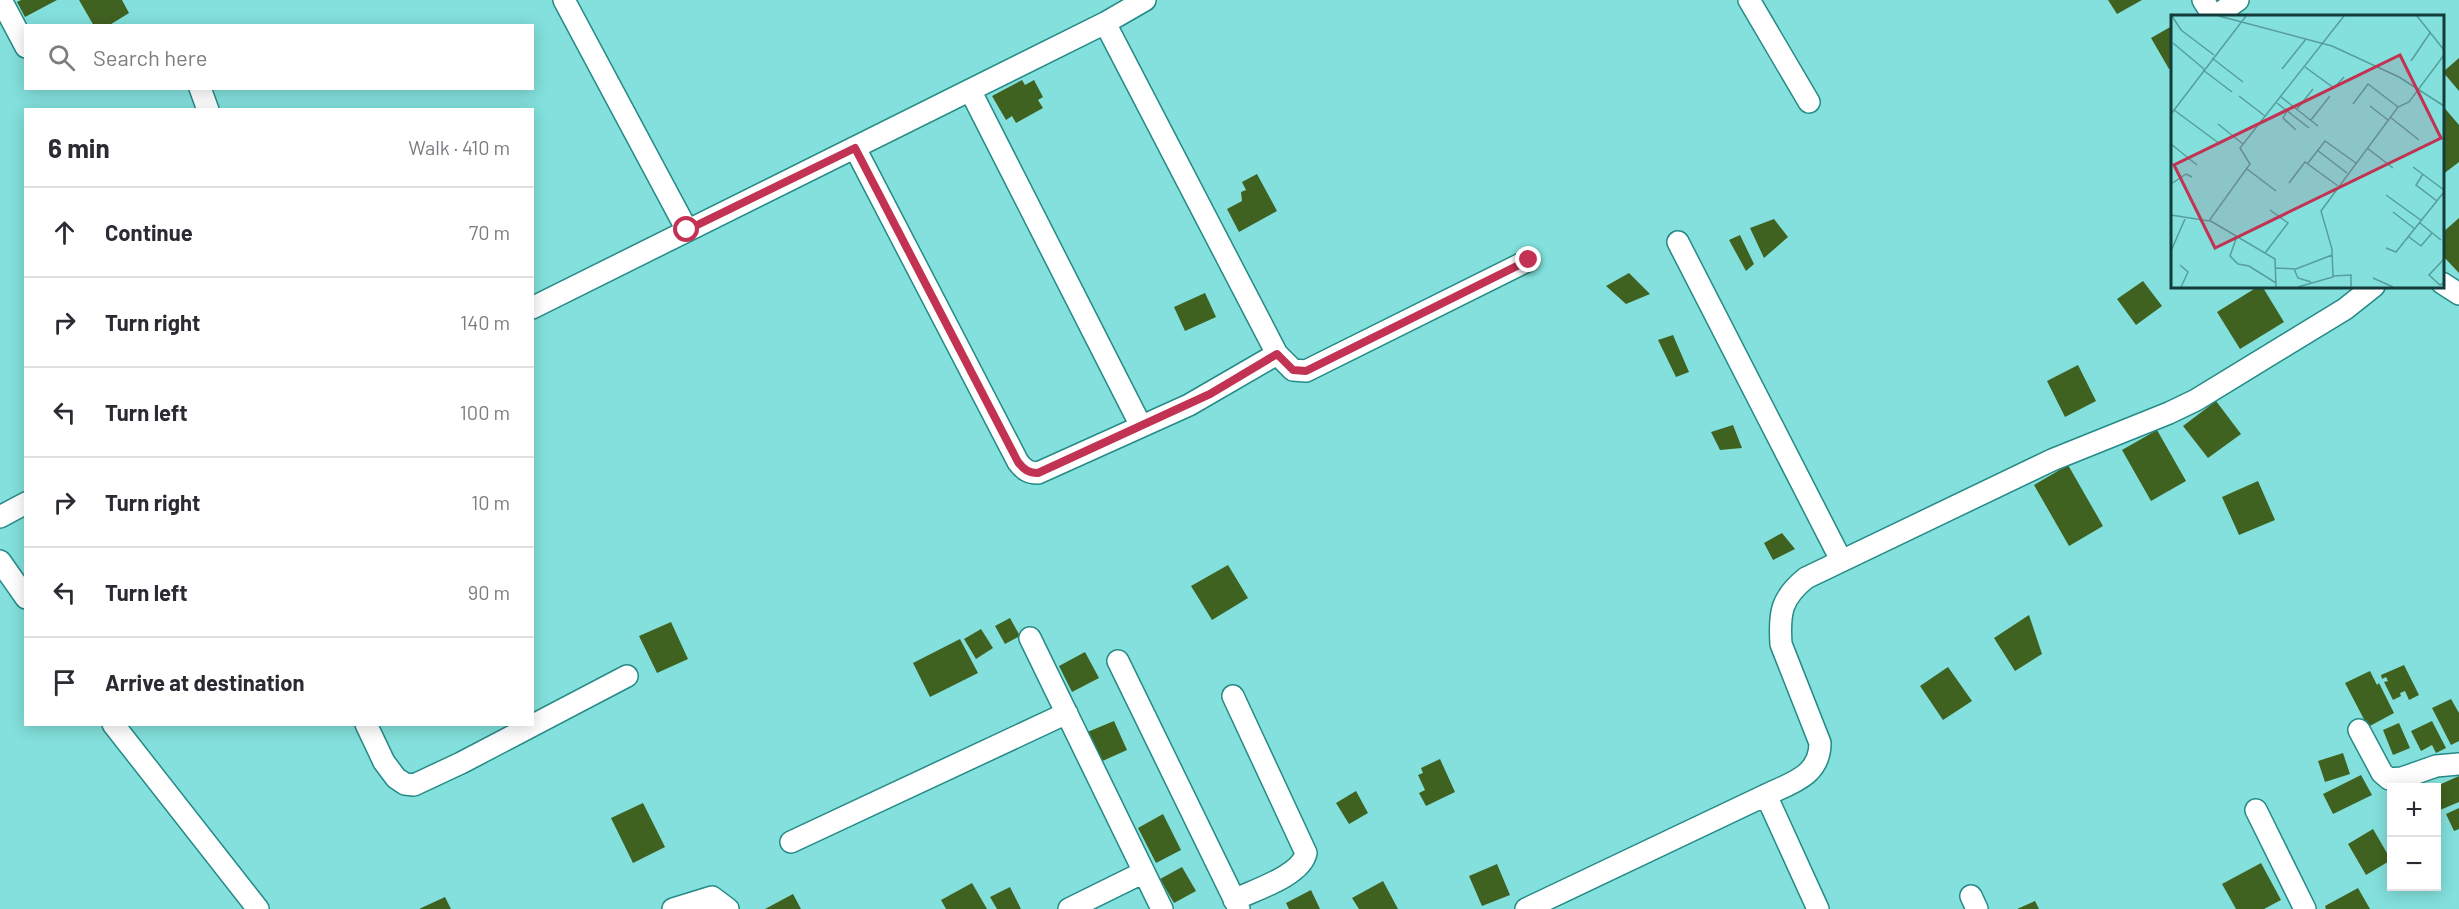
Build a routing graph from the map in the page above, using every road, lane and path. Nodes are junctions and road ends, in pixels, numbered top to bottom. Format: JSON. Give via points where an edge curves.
{"nodes":[{"id":1,"x":1,"y":0,"type":"edge"},
{"id":2,"x":564,"y":0,"type":"edge"},
{"id":3,"x":1145,"y":0,"type":"edge"},
{"id":4,"x":1749,"y":0,"type":"edge"},
{"id":5,"x":2203,"y":0,"type":"edge"},
{"id":6,"x":2238,"y":0,"type":"edge"},
{"id":7,"x":2214,"y":15,"type":"edge"},
{"id":8,"x":2216,"y":15,"type":"edge"},
{"id":9,"x":1105,"y":23,"type":"junction"},
{"id":10,"x":24,"y":43,"type":"edge"},
{"id":11,"x":201,"y":90,"type":"edge"},
{"id":12,"x":970,"y":90,"type":"junction"},
{"id":13,"x":1809,"y":102,"type":"dead end"},
{"id":14,"x":207,"y":108,"type":"edge"},
{"id":15,"x":855,"y":148,"type":"junction"},
{"id":16,"x":687,"y":230,"type":"junction"},
{"id":17,"x":1678,"y":242,"type":"dead end"},
{"id":18,"x":1529,"y":260,"type":"dead end"},
{"id":19,"x":2444,"y":284,"type":"edge"},
{"id":20,"x":2371,"y":288,"type":"edge"},
{"id":21,"x":2459,"y":294,"type":"edge"},
{"id":22,"x":534,"y":307,"type":"edge"},
{"id":23,"x":1277,"y":354,"type":"junction"},
{"id":24,"x":1141,"y":426,"type":"junction"},
{"id":25,"x":24,"y":505,"type":"edge"},
{"id":26,"x":0,"y":517,"type":"edge"},
{"id":27,"x":1841,"y":560,"type":"junction"},
{"id":28,"x":0,"y":561,"type":"edge"},
{"id":29,"x":24,"y":595,"type":"edge"},
{"id":30,"x":1030,"y":638,"type":"dead end"},
{"id":31,"x":1118,"y":661,"type":"dead end"},
{"id":32,"x":627,"y":676,"type":"dead end"},
{"id":33,"x":1233,"y":696,"type":"dead end"},
{"id":34,"x":1067,"y":713,"type":"junction"},
{"id":35,"x":534,"y":725,"type":"edge"},
{"id":36,"x":115,"y":726,"type":"edge"},
{"id":37,"x":367,"y":726,"type":"edge"},
{"id":38,"x":532,"y":726,"type":"edge"},
{"id":39,"x":2359,"y":730,"type":"dead end"},
{"id":40,"x":2459,"y":764,"type":"edge"},
{"id":41,"x":1766,"y":795,"type":"junction"},
{"id":42,"x":2256,"y":810,"type":"dead end"},
{"id":43,"x":791,"y":842,"type":"dead end"},
{"id":44,"x":1144,"y":872,"type":"junction"},
{"id":45,"x":1236,"y":904,"type":"edge"},
{"id":46,"x":258,"y":909,"type":"edge"},
{"id":47,"x":673,"y":909,"type":"edge"},
{"id":48,"x":728,"y":909,"type":"edge"},
{"id":49,"x":1069,"y":909,"type":"edge"},
{"id":50,"x":1162,"y":909,"type":"edge"},
{"id":51,"x":1526,"y":909,"type":"edge"},
{"id":52,"x":1818,"y":909,"type":"edge"},
{"id":53,"x":2305,"y":909,"type":"edge"}],
"edges":[{"from":1,"to":10,"type":"street"},
{"from":2,"to":16,"type":"street"},
{"from":3,"to":9,"type":"street"},
{"from":4,"to":13,"type":"street"},
{"from":5,"to":7,"type":"street"},
{"from":6,"to":8,"type":"street"},
{"from":9,"to":12,"type":"street"},
{"from":9,"to":23,"type":"street"},
{"from":11,"to":14,"type":"street"},
{"from":12,"to":15,"type":"street"},
{"from":12,"to":24,"type":"street"},
{"from":15,"to":16,"type":"street"},
{"from":15,"to":24,"type":"street","via":[[1022,468],[1038,473]]},
{"from":16,"to":22,"type":"street"},
{"from":17,"to":27,"type":"street"},
{"from":18,"to":23,"type":"street","via":[[1306,371],[1293,370]]},
{"from":19,"to":21,"type":"street"},
{"from":20,"to":27,"type":"street","via":[[2345,309],[2196,400],[2052,460]]},
{"from":23,"to":24,"type":"street","via":[[1210,394]]},
{"from":25,"to":26,"type":"street"},
{"from":27,"to":41,"type":"street","via":[[1806,578],[1785,599],[1781,644],[1820,743],[1820,752],[1817,762],[1804,776]]},
{"from":28,"to":29,"type":"street"},
{"from":30,"to":34,"type":"street"},
{"from":31,"to":45,"type":"street"},
{"from":32,"to":35,"type":"street"},
{"from":33,"to":45,"type":"street","via":[[1306,853],[1293,872]]},
{"from":34,"to":43,"type":"street"},
{"from":34,"to":44,"type":"street"},
{"from":36,"to":46,"type":"street"},
{"from":37,"to":38,"type":"street","via":[[396,778],[414,785]]},
{"from":39,"to":40,"type":"street","via":[[2389,779]]},
{"from":41,"to":51,"type":"street"},
{"from":41,"to":52,"type":"street"},
{"from":42,"to":53,"type":"street"},
{"from":44,"to":49,"type":"street"},
{"from":44,"to":50,"type":"street"},
{"from":47,"to":48,"type":"street","via":[[712,897]]}]}
